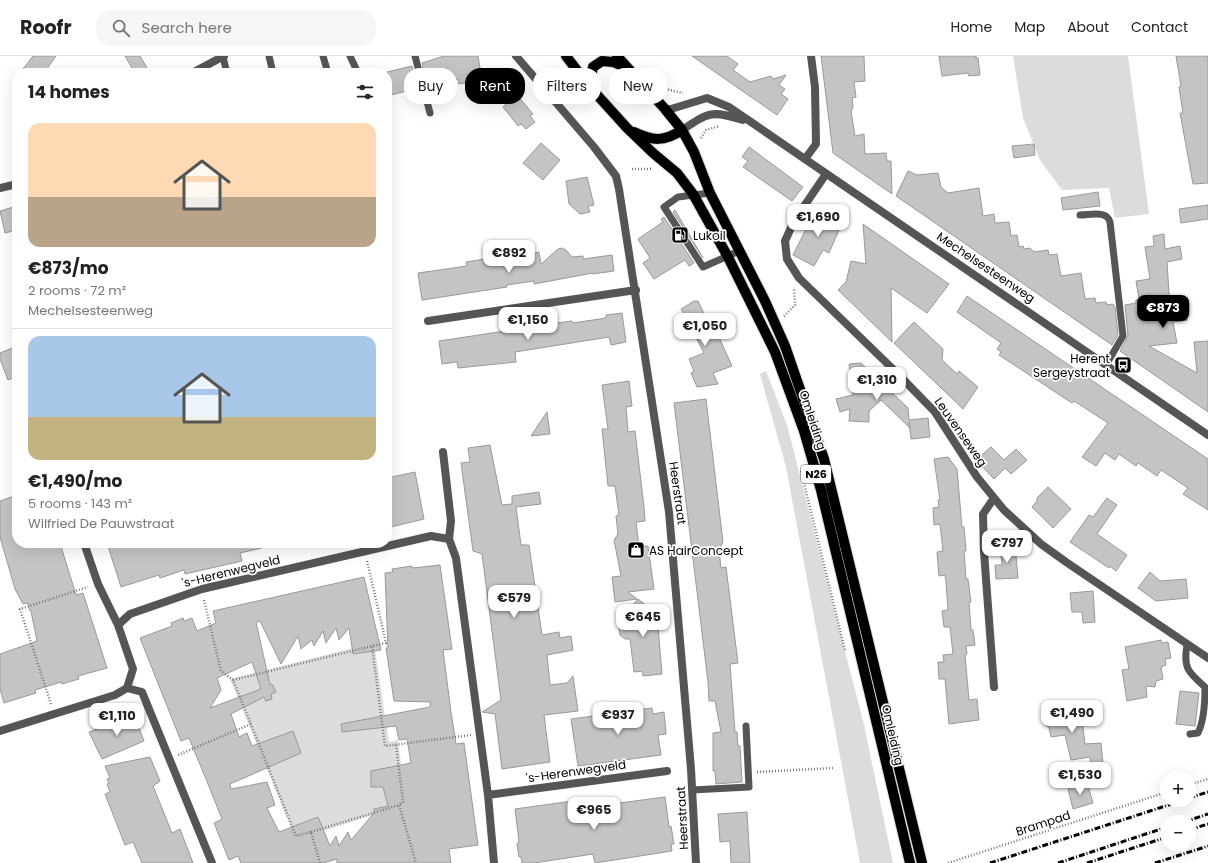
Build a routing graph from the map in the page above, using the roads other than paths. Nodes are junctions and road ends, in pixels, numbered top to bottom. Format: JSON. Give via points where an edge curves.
{"nodes":[{"id":1,"x":223,"y":56,"type":"edge"},
{"id":2,"x":269,"y":56,"type":"edge"},
{"id":3,"x":323,"y":56,"type":"edge"},
{"id":4,"x":350,"y":56,"type":"edge"},
{"id":5,"x":415,"y":56,"type":"edge"},
{"id":6,"x":516,"y":56,"type":"edge"},
{"id":7,"x":566,"y":56,"type":"edge"},
{"id":8,"x":617,"y":56,"type":"edge"},
{"id":9,"x":811,"y":56,"type":"edge"},
{"id":10,"x":625,"y":67,"type":"junction"},
{"id":11,"x":201,"y":68,"type":"edge"},
{"id":12,"x":226,"y":68,"type":"edge"},
{"id":13,"x":273,"y":68,"type":"edge"},
{"id":14,"x":327,"y":68,"type":"edge"},
{"id":15,"x":356,"y":68,"type":"edge"},
{"id":16,"x":575,"y":68,"type":"edge"},
{"id":17,"x":593,"y":68,"type":"edge"},
{"id":18,"x":601,"y":99,"type":"edge"},
{"id":19,"x":666,"y":109,"type":"junction"},
{"id":20,"x":430,"y":113,"type":"dead end"},
{"id":21,"x":749,"y":122,"type":"junction"},
{"id":22,"x":627,"y":128,"type":"junction"},
{"id":23,"x":682,"y":130,"type":"junction"},
{"id":24,"x":805,"y":160,"type":"junction"},
{"id":25,"x":826,"y":174,"type":"junction"},
{"id":26,"x":12,"y":185,"type":"edge"},
{"id":27,"x":0,"y":188,"type":"edge"},
{"id":28,"x":710,"y":193,"type":"junction"},
{"id":29,"x":693,"y":194,"type":"junction"},
{"id":30,"x":1080,"y":215,"type":"dead end"},
{"id":31,"x":739,"y":251,"type":"junction"},
{"id":32,"x":728,"y":257,"type":"junction"},
{"id":33,"x":636,"y":290,"type":"junction"},
{"id":34,"x":428,"y":321,"type":"dead end"},
{"id":35,"x":1106,"y":365,"type":"junction"},
{"id":36,"x":1208,"y":435,"type":"edge"},
{"id":37,"x":443,"y":452,"type":"dead end"},
{"id":38,"x":994,"y":498,"type":"junction"},
{"id":39,"x":449,"y":539,"type":"junction"},
{"id":40,"x":392,"y":545,"type":"edge"},
{"id":41,"x":86,"y":548,"type":"edge"},
{"id":42,"x":382,"y":548,"type":"edge"},
{"id":43,"x":118,"y":625,"type":"junction"},
{"id":44,"x":1187,"y":645,"type":"junction"},
{"id":45,"x":1208,"y":658,"type":"edge"},
{"id":46,"x":994,"y":687,"type":"dead end"},
{"id":47,"x":128,"y":688,"type":"junction"},
{"id":48,"x":746,"y":726,"type":"dead end"},
{"id":49,"x":0,"y":731,"type":"edge"},
{"id":50,"x":1190,"y":734,"type":"dead end"},
{"id":51,"x":668,"y":771,"type":"dead end"},
{"id":52,"x":692,"y":790,"type":"junction"},
{"id":53,"x":488,"y":795,"type":"junction"},
{"id":54,"x":212,"y":863,"type":"edge"},
{"id":55,"x":494,"y":863,"type":"edge"},
{"id":56,"x":696,"y":863,"type":"edge"},
{"id":57,"x":910,"y":863,"type":"edge"},
{"id":58,"x":922,"y":863,"type":"edge"}],
"edges":[{"from":1,"to":11,"type":"street"},
{"from":1,"to":12,"type":"lane"},
{"from":2,"to":13,"type":"lane"},
{"from":3,"to":14,"type":"lane"},
{"from":4,"to":15,"type":"lane"},
{"from":5,"to":20,"type":"lane"},
{"from":6,"to":33,"type":"street","name":"Heerstraat","via":[[616,176]]},
{"from":7,"to":16,"type":"main road","number":"N26"},
{"from":8,"to":10,"type":"main road","number":"N26"},
{"from":9,"to":24,"type":"street","via":[[815,87],[816,144]]},
{"from":10,"to":17,"type":"main road","via":[[602,61]]},
{"from":10,"to":19,"type":"main road","number":"N26"},
{"from":18,"to":22,"type":"main road","name":"Omleiding","number":"N26"},
{"from":19,"to":21,"type":"street","name":"Mechelsesteenweg","via":[[707,98],[729,107]]},
{"from":19,"to":23,"type":"main road","name":"Omleiding","number":"N26"},
{"from":21,"to":23,"type":"street","name":"Mechelsesteenweg","via":[[721,113],[709,114]]},
{"from":21,"to":24,"type":"street","name":"Mechelsesteenweg"},
{"from":22,"to":23,"type":"main road","via":[[648,138],[660,139]]},
{"from":22,"to":29,"type":"main road","name":"Omleiding","number":"N26","via":[[676,173]]},
{"from":23,"to":28,"type":"main road","name":"Omleiding","number":"N26","via":[[694,152]]},
{"from":24,"to":25,"type":"street","name":"Mechelsesteenweg"},
{"from":25,"to":35,"type":"street","name":"Mechelsesteenweg"},
{"from":25,"to":38,"type":"street","name":"Leuvenseweg","via":[[794,221],[785,241],[787,259],[799,278],[935,412],[977,477]]},
{"from":26,"to":27,"type":"street"},
{"from":28,"to":29,"type":"lane"},
{"from":28,"to":31,"type":"main road","name":"Omleiding","number":"N26"},
{"from":29,"to":32,"type":"main road","name":"Omleiding","number":"N26"},
{"from":29,"to":32,"type":"lane","via":[[678,197],[664,207],[703,268]]},
{"from":30,"to":35,"type":"lane","via":[[1105,214],[1110,222],[1123,336]]},
{"from":31,"to":32,"type":"lane"},
{"from":31,"to":58,"type":"main road","name":"Omleiding","number":"N26","via":[[776,325],[813,421]]},
{"from":32,"to":57,"type":"main road","name":"Omleiding","number":"N26","via":[[775,352],[804,431]]},
{"from":33,"to":34,"type":"street"},
{"from":33,"to":52,"type":"street","name":"Heerstraat","via":[[669,512]]},
{"from":35,"to":36,"type":"street","name":"Mechelsesteenweg"},
{"from":37,"to":39,"type":"street","via":[[451,521]]},
{"from":38,"to":44,"type":"street","name":"Leuvenseweg","via":[[1041,544]]},
{"from":38,"to":46,"type":"street","via":[[983,514]]},
{"from":39,"to":40,"type":"street","name":"'s-Herenwegveld","via":[[431,536]]},
{"from":39,"to":53,"type":"street","via":[[456,558]]},
{"from":41,"to":43,"type":"street","via":[[98,584]]},
{"from":42,"to":43,"type":"street","name":"'s-Herenwegveld","via":[[202,589],[130,614]]},
{"from":43,"to":47,"type":"street","via":[[133,669]]},
{"from":44,"to":45,"type":"street","name":"Leuvenseweg"},
{"from":44,"to":50,"type":"lane","via":[[1187,668],[1205,687],[1201,727],[1198,732]]},
{"from":47,"to":49,"type":"street","via":[[115,695]]},
{"from":47,"to":54,"type":"street","via":[[142,692]]},
{"from":48,"to":52,"type":"lane","via":[[749,787]]},
{"from":51,"to":53,"type":"street","name":"'s-Herenwegveld"},
{"from":52,"to":56,"type":"street","name":"Heerstraat"},
{"from":53,"to":55,"type":"street"}]}
